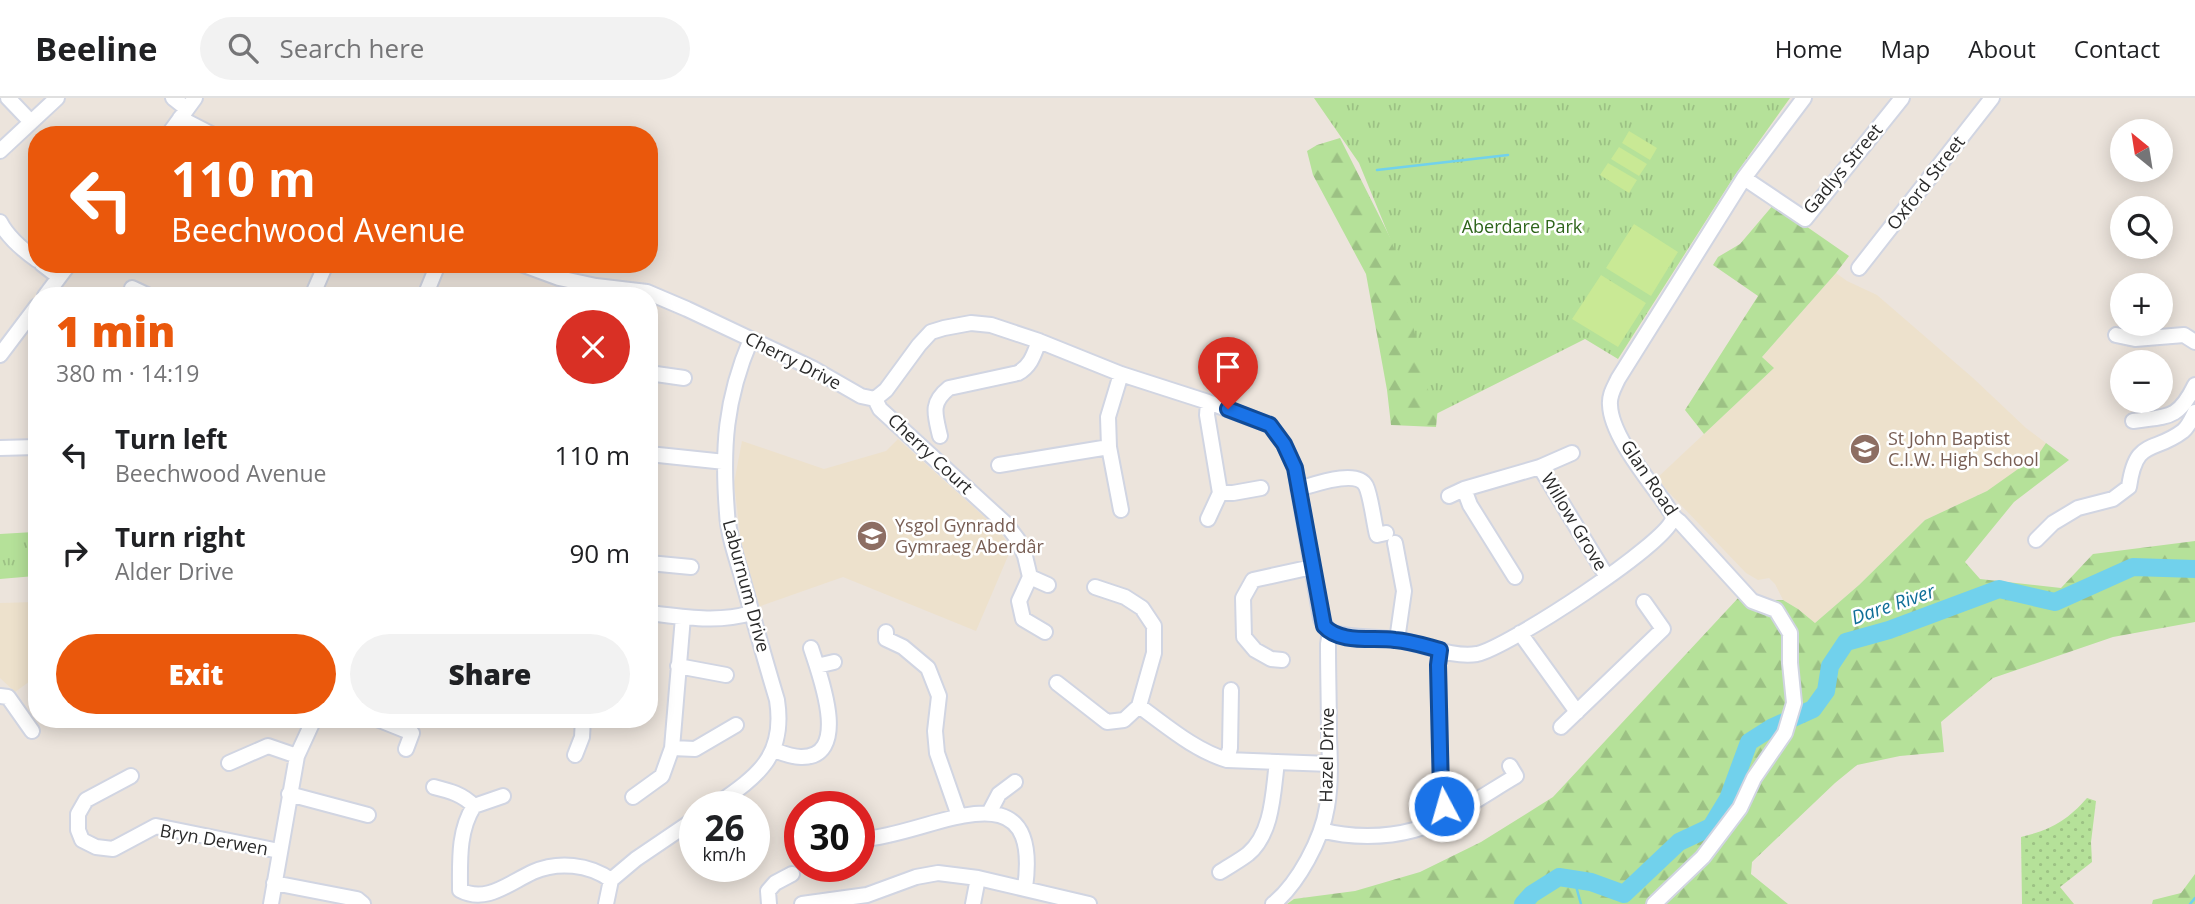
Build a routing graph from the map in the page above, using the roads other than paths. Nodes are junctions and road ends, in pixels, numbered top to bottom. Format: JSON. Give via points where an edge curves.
{"nodes":[{"id":1,"x":8,"y":98,"type":"edge"},
{"id":2,"x":57,"y":98,"type":"edge"},
{"id":3,"x":173,"y":98,"type":"edge"},
{"id":4,"x":1804,"y":98,"type":"edge"},
{"id":5,"x":1902,"y":98,"type":"edge"},
{"id":6,"x":1992,"y":98,"type":"edge"},
{"id":7,"x":187,"y":108,"type":"edge"},
{"id":8,"x":31,"y":122,"type":"junction"},
{"id":9,"x":174,"y":126,"type":"edge"},
{"id":10,"x":204,"y":126,"type":"edge"},
{"id":11,"x":0,"y":151,"type":"edge"},
{"id":12,"x":1744,"y":178,"type":"junction"},
{"id":13,"x":0,"y":222,"type":"edge"},
{"id":14,"x":28,"y":254,"type":"edge"},
{"id":15,"x":1859,"y":268,"type":"dead end"},
{"id":16,"x":54,"y":273,"type":"edge"},
{"id":17,"x":63,"y":273,"type":"edge"},
{"id":18,"x":545,"y":273,"type":"edge"},
{"id":19,"x":60,"y":277,"type":"junction"},
{"id":20,"x":52,"y":287,"type":"edge"},
{"id":21,"x":604,"y":287,"type":"edge"},
{"id":22,"x":658,"y":297,"type":"edge"},
{"id":23,"x":28,"y":318,"type":"edge"},
{"id":24,"x":2121,"y":336,"type":"edge"},
{"id":25,"x":2172,"y":336,"type":"edge"},
{"id":26,"x":2173,"y":336,"type":"edge"},
{"id":27,"x":751,"y":339,"type":"junction"},
{"id":28,"x":1039,"y":341,"type":"junction"},
{"id":29,"x":2195,"y":342,"type":"edge"},
{"id":30,"x":0,"y":355,"type":"edge"},
{"id":31,"x":658,"y":374,"type":"edge"},
{"id":32,"x":1121,"y":374,"type":"junction"},
{"id":33,"x":684,"y":378,"type":"dead end"},
{"id":34,"x":2195,"y":385,"type":"edge"},
{"id":35,"x":875,"y":399,"type":"junction"},
{"id":36,"x":1208,"y":402,"type":"junction"},
{"id":37,"x":2195,"y":412,"type":"edge"},
{"id":38,"x":2133,"y":422,"type":"dead end"},
{"id":39,"x":935,"y":429,"type":"dead end"},
{"id":40,"x":2187,"y":432,"type":"edge"},
{"id":41,"x":28,"y":447,"type":"edge"},
{"id":42,"x":1109,"y":447,"type":"junction"},
{"id":43,"x":0,"y":448,"type":"edge"},
{"id":44,"x":1572,"y":453,"type":"dead end"},
{"id":45,"x":658,"y":455,"type":"edge"},
{"id":46,"x":725,"y":463,"type":"junction"},
{"id":47,"x":1009,"y":467,"type":"dead end"},
{"id":48,"x":1540,"y":467,"type":"junction"},
{"id":49,"x":1261,"y":488,"type":"dead end"},
{"id":50,"x":1298,"y":489,"type":"junction"},
{"id":51,"x":1464,"y":489,"type":"junction"},
{"id":52,"x":1220,"y":493,"type":"junction"},
{"id":53,"x":1449,"y":496,"type":"dead end"},
{"id":54,"x":1121,"y":510,"type":"dead end"},
{"id":55,"x":1673,"y":518,"type":"junction"},
{"id":56,"x":1208,"y":519,"type":"dead end"},
{"id":57,"x":2036,"y":540,"type":"dead end"},
{"id":58,"x":658,"y":564,"type":"edge"},
{"id":59,"x":691,"y":567,"type":"dead end"},
{"id":60,"x":1312,"y":567,"type":"junction"},
{"id":61,"x":1515,"y":577,"type":"dead end"},
{"id":62,"x":1030,"y":578,"type":"junction"},
{"id":63,"x":1607,"y":578,"type":"junction"},
{"id":64,"x":1048,"y":585,"type":"dead end"},
{"id":65,"x":1095,"y":587,"type":"dead end"},
{"id":66,"x":1644,"y":602,"type":"dead end"},
{"id":67,"x":751,"y":613,"type":"junction"},
{"id":68,"x":658,"y":614,"type":"edge"},
{"id":69,"x":683,"y":617,"type":"junction"},
{"id":70,"x":886,"y":632,"type":"dead end"},
{"id":71,"x":1045,"y":632,"type":"dead end"},
{"id":72,"x":1330,"y":632,"type":"junction"},
{"id":73,"x":1520,"y":633,"type":"junction"},
{"id":74,"x":1397,"y":640,"type":"junction"},
{"id":75,"x":811,"y":648,"type":"dead end"},
{"id":76,"x":1440,"y":650,"type":"junction"},
{"id":77,"x":1282,"y":660,"type":"dead end"},
{"id":78,"x":834,"y":662,"type":"dead end"},
{"id":79,"x":678,"y":666,"type":"junction"},
{"id":80,"x":817,"y":666,"type":"junction"},
{"id":81,"x":726,"y":675,"type":"dead end"},
{"id":82,"x":1056,"y":683,"type":"dead end"},
{"id":83,"x":1231,"y":690,"type":"dead end"},
{"id":84,"x":0,"y":696,"type":"edge"},
{"id":85,"x":1139,"y":706,"type":"junction"},
{"id":86,"x":1577,"y":712,"type":"junction"},
{"id":87,"x":28,"y":725,"type":"edge"},
{"id":88,"x":736,"y":725,"type":"dead end"},
{"id":89,"x":1561,"y":727,"type":"dead end"},
{"id":90,"x":30,"y":728,"type":"edge"},
{"id":91,"x":310,"y":728,"type":"edge"},
{"id":92,"x":400,"y":728,"type":"edge"},
{"id":93,"x":579,"y":728,"type":"edge"},
{"id":94,"x":32,"y":731,"type":"dead end"},
{"id":95,"x":672,"y":748,"type":"junction"},
{"id":96,"x":406,"y":749,"type":"dead end"},
{"id":97,"x":774,"y":750,"type":"junction"},
{"id":98,"x":575,"y":755,"type":"dead end"},
{"id":99,"x":297,"y":756,"type":"junction"},
{"id":100,"x":1227,"y":760,"type":"junction"},
{"id":101,"x":1277,"y":762,"type":"junction"},
{"id":102,"x":229,"y":763,"type":"dead end"},
{"id":103,"x":1330,"y":764,"type":"junction"},
{"id":104,"x":1510,"y":766,"type":"dead end"},
{"id":105,"x":131,"y":776,"type":"dead end"},
{"id":106,"x":1015,"y":782,"type":"dead end"},
{"id":107,"x":434,"y":787,"type":"dead end"},
{"id":108,"x":736,"y":791,"type":"edge"},
{"id":109,"x":289,"y":794,"type":"junction"},
{"id":110,"x":503,"y":796,"type":"dead end"},
{"id":111,"x":634,"y":797,"type":"dead end"},
{"id":112,"x":474,"y":806,"type":"junction"},
{"id":113,"x":989,"y":813,"type":"junction"},
{"id":114,"x":368,"y":815,"type":"dead end"},
{"id":115,"x":1448,"y":815,"type":"junction"},
{"id":116,"x":959,"y":816,"type":"junction"},
{"id":117,"x":679,"y":830,"type":"edge"},
{"id":118,"x":1321,"y":830,"type":"junction"},
{"id":119,"x":875,"y":838,"type":"edge"},
{"id":120,"x":279,"y":851,"type":"junction"},
{"id":121,"x":1220,"y":872,"type":"dead end"},
{"id":122,"x":784,"y":878,"type":"edge"},
{"id":123,"x":978,"y":878,"type":"junction"},
{"id":124,"x":611,"y":880,"type":"junction"},
{"id":125,"x":274,"y":883,"type":"junction"},
{"id":126,"x":1025,"y":888,"type":"junction"},
{"id":127,"x":1081,"y":903,"type":"edge"},
{"id":128,"x":271,"y":904,"type":"edge"},
{"id":129,"x":363,"y":904,"type":"edge"},
{"id":130,"x":606,"y":904,"type":"edge"},
{"id":131,"x":769,"y":904,"type":"edge"},
{"id":132,"x":802,"y":904,"type":"edge"},
{"id":133,"x":973,"y":904,"type":"edge"},
{"id":134,"x":1273,"y":904,"type":"edge"},
{"id":135,"x":1654,"y":904,"type":"edge"}],
"edges":[{"from":1,"to":8,"type":"street"},
{"from":2,"to":8,"type":"street"},
{"from":3,"to":7,"type":"street"},
{"from":4,"to":12,"type":"street","name":"Glan Road"},
{"from":5,"to":12,"type":"street","name":"Gadlys Street","via":[[1805,219]]},
{"from":6,"to":15,"type":"street","name":"Oxford Street"},
{"from":7,"to":9,"type":"street"},
{"from":7,"to":10,"type":"street"},
{"from":8,"to":11,"type":"street"},
{"from":12,"to":55,"type":"street","name":"Glan Road","via":[[1610,395],[1616,429]]},
{"from":13,"to":14,"type":"street"},
{"from":16,"to":19,"type":"street"},
{"from":17,"to":19,"type":"street"},
{"from":18,"to":21,"type":"street","name":"Cherry Drive"},
{"from":19,"to":20,"type":"street"},
{"from":22,"to":27,"type":"street","name":"Cherry Drive"},
{"from":23,"to":30,"type":"street"},
{"from":24,"to":25,"type":"street"},
{"from":26,"to":29,"type":"street","via":[[2184,335]]},
{"from":27,"to":35,"type":"street","name":"Cherry Drive"},
{"from":27,"to":46,"type":"street","name":"Laburnum Drive","via":[[727,414]]},
{"from":28,"to":32,"type":"street"},
{"from":28,"to":35,"type":"street","via":[[971,323],[931,332]]},
{"from":28,"to":39,"type":"street","via":[[1025,370],[949,387],[936,403]]},
{"from":31,"to":33,"type":"street"},
{"from":32,"to":36,"type":"street"},
{"from":32,"to":42,"type":"street","via":[[1108,417]]},
{"from":34,"to":38,"type":"street","via":[[2173,416]]},
{"from":35,"to":62,"type":"street","name":"Cherry Court","via":[[880,409],[1006,524],[1018,540]]},
{"from":36,"to":50,"type":"street","via":[[1270,425],[1295,468]]},
{"from":36,"to":52,"type":"street"},
{"from":37,"to":40,"type":"street"},
{"from":40,"to":57,"type":"street","via":[[2143,450],[2131,470],[2129,487],[2113,499],[2078,508]]},
{"from":41,"to":43,"type":"street"},
{"from":42,"to":47,"type":"street"},
{"from":42,"to":54,"type":"street"},
{"from":44,"to":48,"type":"street","name":"Willow Grove"},
{"from":45,"to":46,"type":"street"},
{"from":46,"to":67,"type":"street","name":"Laburnum Drive","via":[[727,515]]},
{"from":48,"to":51,"type":"street","name":"Willow Grove"},
{"from":48,"to":63,"type":"street","name":"Willow Grove"},
{"from":49,"to":52,"type":"street"},
{"from":50,"to":60,"type":"street"},
{"from":50,"to":74,"type":"street","via":[[1336,479],[1357,478],[1366,485],[1377,536],[1391,538],[1404,591]]},
{"from":51,"to":53,"type":"street","name":"Willow Grove"},
{"from":51,"to":61,"type":"street"},
{"from":52,"to":56,"type":"street"},
{"from":55,"to":63,"type":"street","via":[[1667,531]]},
{"from":55,"to":135,"type":"street","name":"Glan Road","via":[[1752,601],[1776,610],[1790,633],[1794,703],[1785,733],[1740,808],[1703,857]]},
{"from":58,"to":59,"type":"street"},
{"from":60,"to":72,"type":"street","via":[[1321,619]]},
{"from":60,"to":77,"type":"street","via":[[1253,580],[1243,598],[1244,637],[1255,650]]},
{"from":62,"to":64,"type":"street"},
{"from":62,"to":71,"type":"street","via":[[1018,601],[1023,619]]},
{"from":63,"to":73,"type":"street"},
{"from":65,"to":85,"type":"street","via":[[1142,608],[1154,626],[1154,653]]},
{"from":66,"to":86,"type":"street","via":[[1663,629]]},
{"from":67,"to":69,"type":"street","via":[[717,620]]},
{"from":67,"to":97,"type":"street","name":"Laburnum Drive","via":[[777,700]]},
{"from":68,"to":69,"type":"street"},
{"from":69,"to":79,"type":"street"},
{"from":70,"to":116,"type":"street","via":[[886,639],[928,668],[939,696],[937,753]]},
{"from":72,"to":74,"type":"street"},
{"from":72,"to":103,"type":"street","name":"Hazel Drive"},
{"from":73,"to":76,"type":"street","via":[[1479,654]]},
{"from":73,"to":86,"type":"street"},
{"from":74,"to":76,"type":"street"},
{"from":75,"to":80,"type":"street"},
{"from":76,"to":115,"type":"street","via":[[1441,791]]},
{"from":78,"to":80,"type":"street"},
{"from":79,"to":81,"type":"street"},
{"from":79,"to":95,"type":"street"},
{"from":80,"to":97,"type":"street","via":[[830,724],[826,742],[808,756]]},
{"from":82,"to":85,"type":"street","via":[[1107,722],[1124,720]]},
{"from":83,"to":100,"type":"street"},
{"from":84,"to":87,"type":"street","via":[[8,697]]},
{"from":85,"to":100,"type":"street","via":[[1197,747]]},
{"from":86,"to":89,"type":"street"},
{"from":88,"to":95,"type":"street","via":[[695,749]]},
{"from":90,"to":94,"type":"street"},
{"from":91,"to":99,"type":"street"},
{"from":92,"to":96,"type":"street","via":[[412,733]]},
{"from":93,"to":98,"type":"street"},
{"from":95,"to":111,"type":"street","via":[[662,776]]},
{"from":97,"to":108,"type":"street","name":"Laburnum Drive","via":[[764,768]]},
{"from":99,"to":102,"type":"street","via":[[268,746]]},
{"from":99,"to":109,"type":"street"},
{"from":100,"to":101,"type":"street"},
{"from":101,"to":103,"type":"street"},
{"from":101,"to":121,"type":"street","via":[[1271,813],[1263,834],[1250,853]]},
{"from":103,"to":118,"type":"street","name":"Hazel Drive"},
{"from":104,"to":115,"type":"street","via":[[1516,776]]},
{"from":105,"to":120,"type":"street","name":"Bryn Derwen","via":[[86,800],[78,814],[82,840],[96,848],[113,849],[156,826]]},
{"from":106,"to":113,"type":"street","via":[[999,794]]},
{"from":107,"to":112,"type":"street","via":[[453,791]]},
{"from":109,"to":114,"type":"street"},
{"from":109,"to":120,"type":"street"},
{"from":110,"to":112,"type":"street"},
{"from":112,"to":124,"type":"street","via":[[460,843],[460,890],[468,896],[485,898],[533,872],[558,865],[600,872]]},
{"from":113,"to":116,"type":"street"},
{"from":113,"to":126,"type":"street","via":[[1018,825],[1028,863]]},
{"from":115,"to":118,"type":"street","via":[[1414,830],[1388,834],[1357,836]]},
{"from":116,"to":119,"type":"street"},
{"from":117,"to":124,"type":"street"},
{"from":118,"to":134,"type":"street","name":"Hazel Drive","via":[[1303,868]]},
{"from":120,"to":125,"type":"street"},
{"from":122,"to":131,"type":"street","via":[[768,891]]},
{"from":123,"to":126,"type":"street"},
{"from":123,"to":132,"type":"street","via":[[938,873],[867,895]]},
{"from":123,"to":133,"type":"street"},
{"from":124,"to":130,"type":"street"},
{"from":125,"to":128,"type":"street"},
{"from":125,"to":129,"type":"street"},
{"from":126,"to":127,"type":"street"}]}
